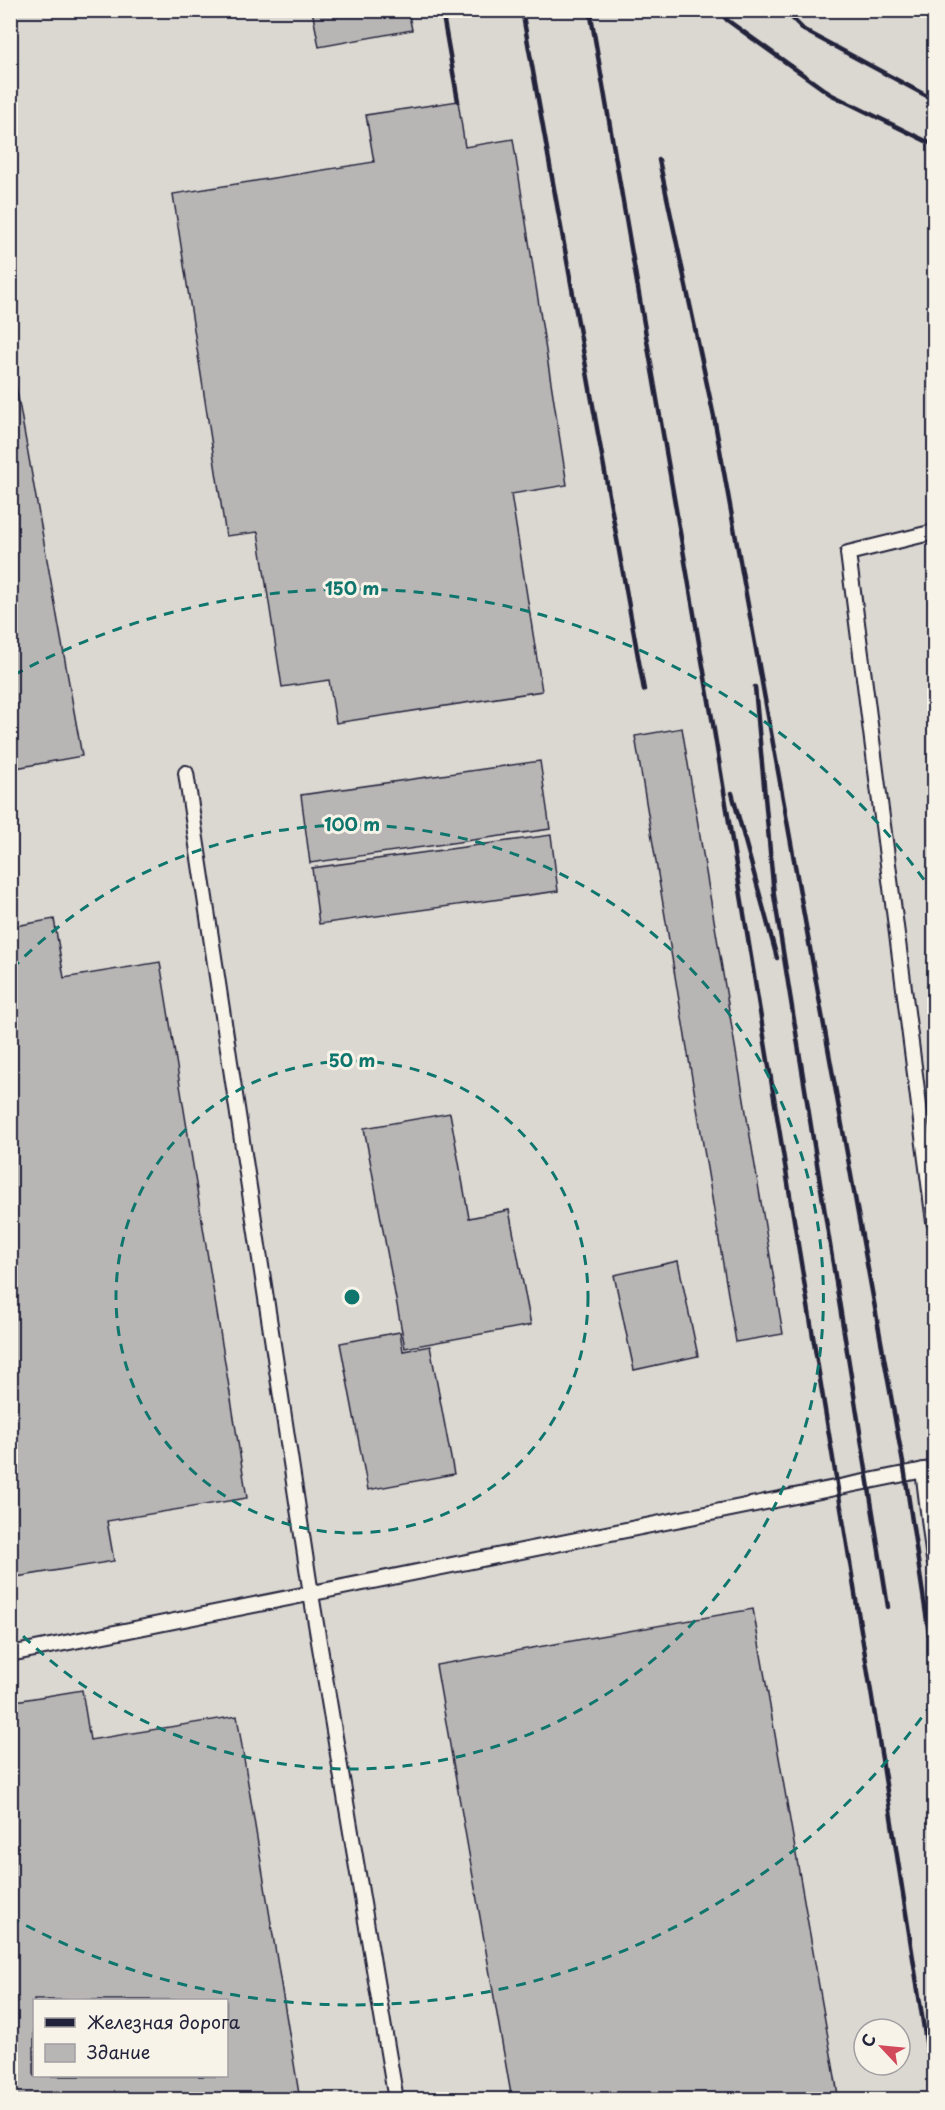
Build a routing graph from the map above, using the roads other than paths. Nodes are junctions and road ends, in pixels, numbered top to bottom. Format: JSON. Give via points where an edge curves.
{"nodes":[{"id":1,"x":934,"y":532,"type":"edge"},
{"id":2,"x":186,"y":773,"type":"dead end"},
{"id":3,"x":934,"y":1222,"type":"edge"},
{"id":4,"x":929,"y":1469,"type":"edge"},
{"id":5,"x":934,"y":1560,"type":"edge"},
{"id":6,"x":311,"y":1594,"type":"junction"},
{"id":7,"x":10,"y":1654,"type":"edge"},
{"id":8,"x":396,"y":2100,"type":"edge"}],
"edges":[{"from":1,"to":3,"type":"lane","via":[[848,552]]},
{"from":2,"to":6,"type":"lane"},
{"from":4,"to":5,"type":"lane"},
{"from":4,"to":6,"type":"lane"},
{"from":6,"to":7,"type":"lane"},
{"from":6,"to":8,"type":"lane"}]}
